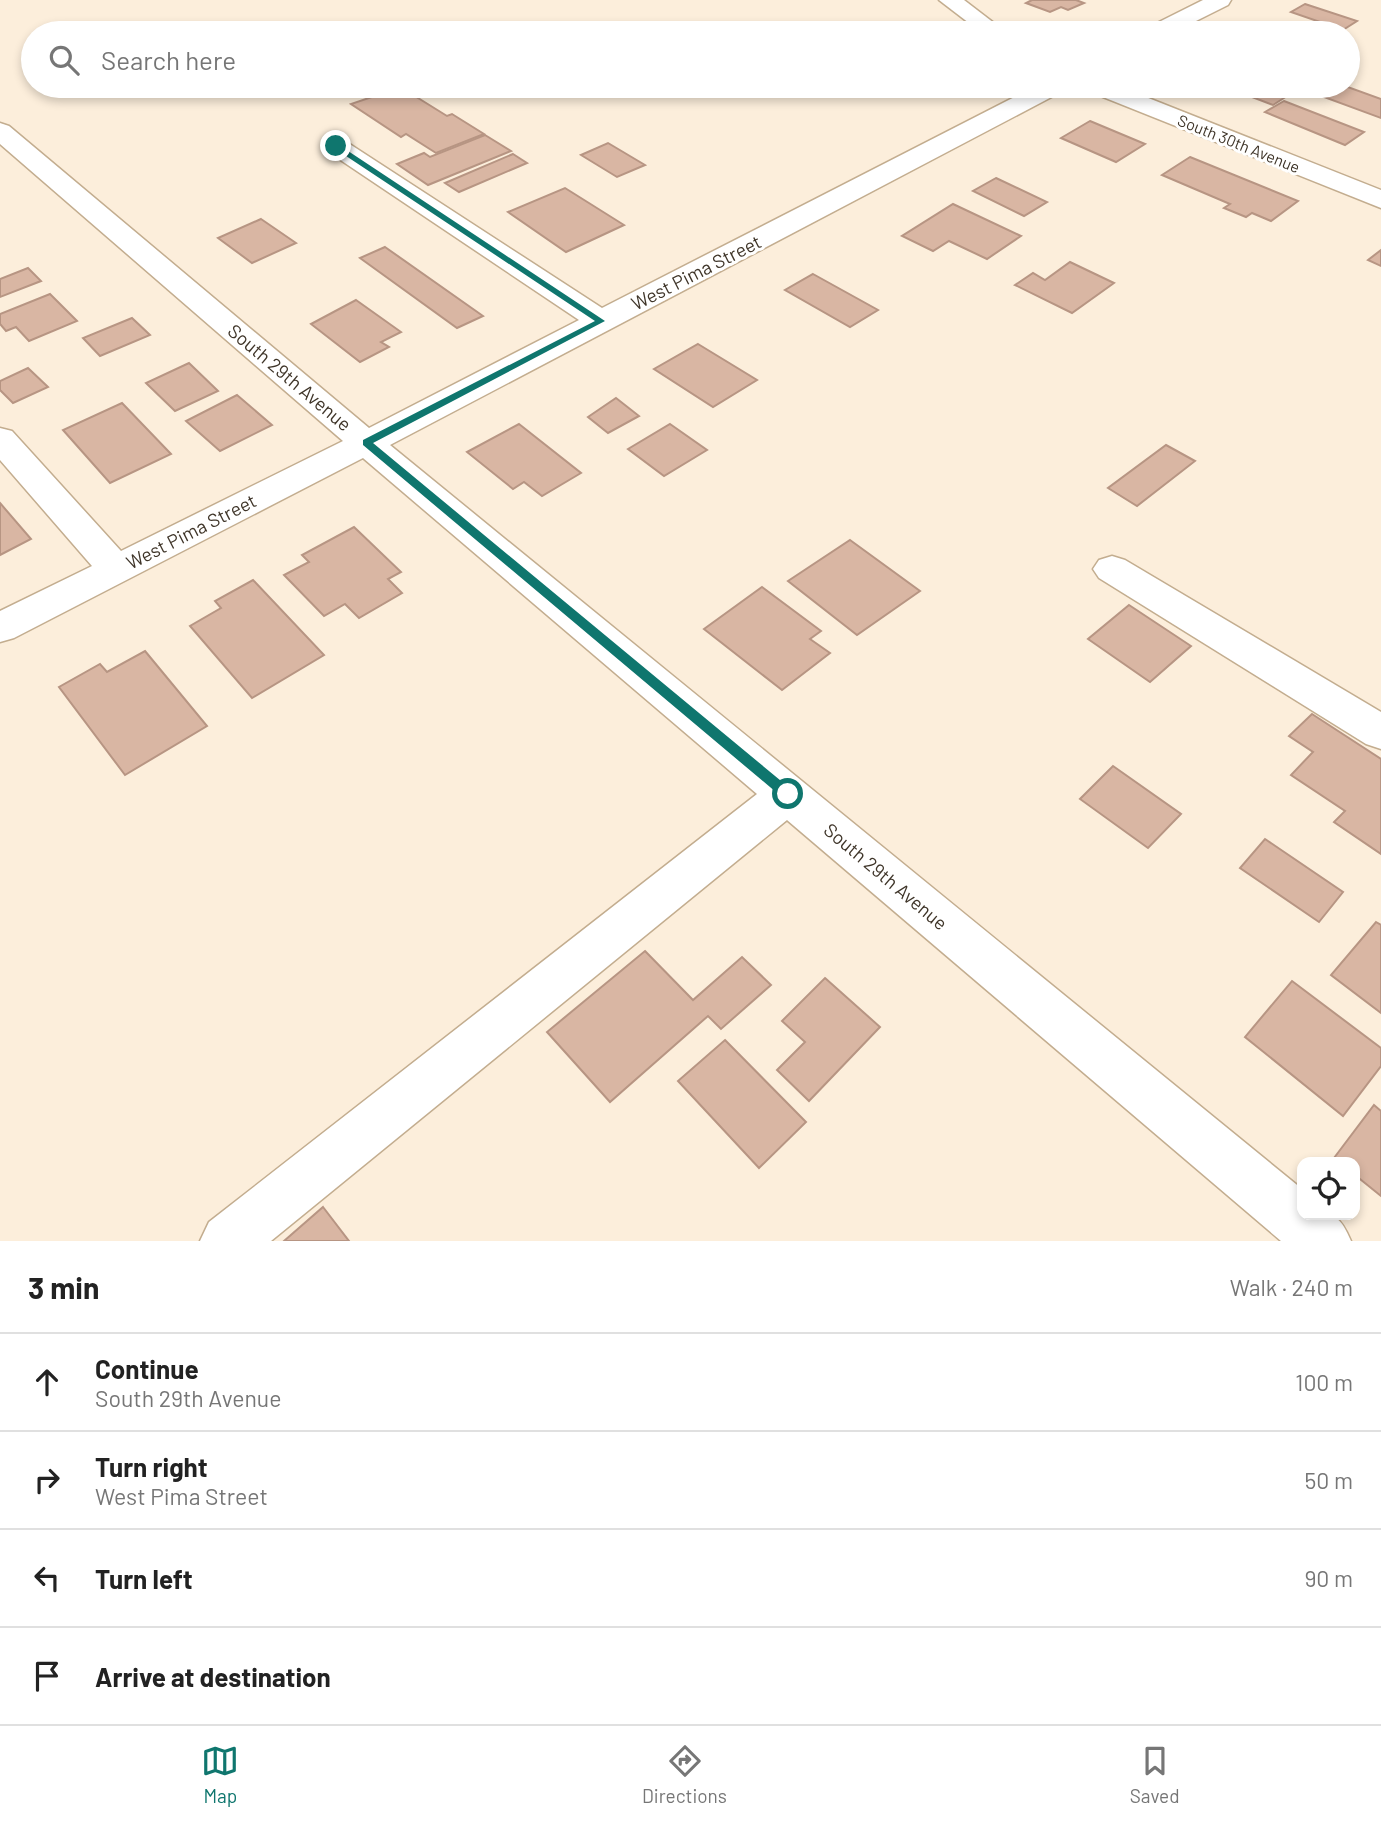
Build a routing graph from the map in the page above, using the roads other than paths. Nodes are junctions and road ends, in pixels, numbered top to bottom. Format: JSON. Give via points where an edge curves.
{"nodes":[{"id":1,"x":950,"y":0,"type":"edge"},
{"id":2,"x":1220,"y":0,"type":"edge"},
{"id":3,"x":979,"y":21,"type":"edge"},
{"id":4,"x":1179,"y":21,"type":"edge"},
{"id":5,"x":1031,"y":98,"type":"edge"},
{"id":6,"x":1127,"y":98,"type":"edge"},
{"id":7,"x":0,"y":131,"type":"edge"},
{"id":8,"x":336,"y":146,"type":"dead end"},
{"id":9,"x":1381,"y":201,"type":"edge"},
{"id":10,"x":601,"y":321,"type":"junction"},
{"id":11,"x":0,"y":439,"type":"edge"},
{"id":12,"x":366,"y":443,"type":"junction"},
{"id":13,"x":116,"y":569,"type":"junction"},
{"id":14,"x":1112,"y":569,"type":"dead end"},
{"id":15,"x":0,"y":628,"type":"edge"},
{"id":16,"x":1381,"y":733,"type":"edge"},
{"id":17,"x":788,"y":794,"type":"junction"},
{"id":18,"x":228,"y":1241,"type":"edge"},
{"id":19,"x":1323,"y":1241,"type":"edge"}],
"edges":[{"from":1,"to":3,"type":"street"},
{"from":2,"to":4,"type":"street"},
{"from":5,"to":10,"type":"street","name":"West Pima Street"},
{"from":6,"to":9,"type":"street","name":"South 30th Avenue"},
{"from":7,"to":12,"type":"street","name":"South 29th Avenue"},
{"from":8,"to":10,"type":"street"},
{"from":10,"to":12,"type":"street","name":"West Pima Street"},
{"from":11,"to":13,"type":"street"},
{"from":12,"to":13,"type":"street","name":"West Pima Street"},
{"from":12,"to":17,"type":"street","name":"South 29th Avenue"},
{"from":13,"to":15,"type":"street","name":"West Pima Street"},
{"from":14,"to":16,"type":"street"},
{"from":17,"to":18,"type":"street"},
{"from":17,"to":19,"type":"street","name":"South 29th Avenue"}]}
